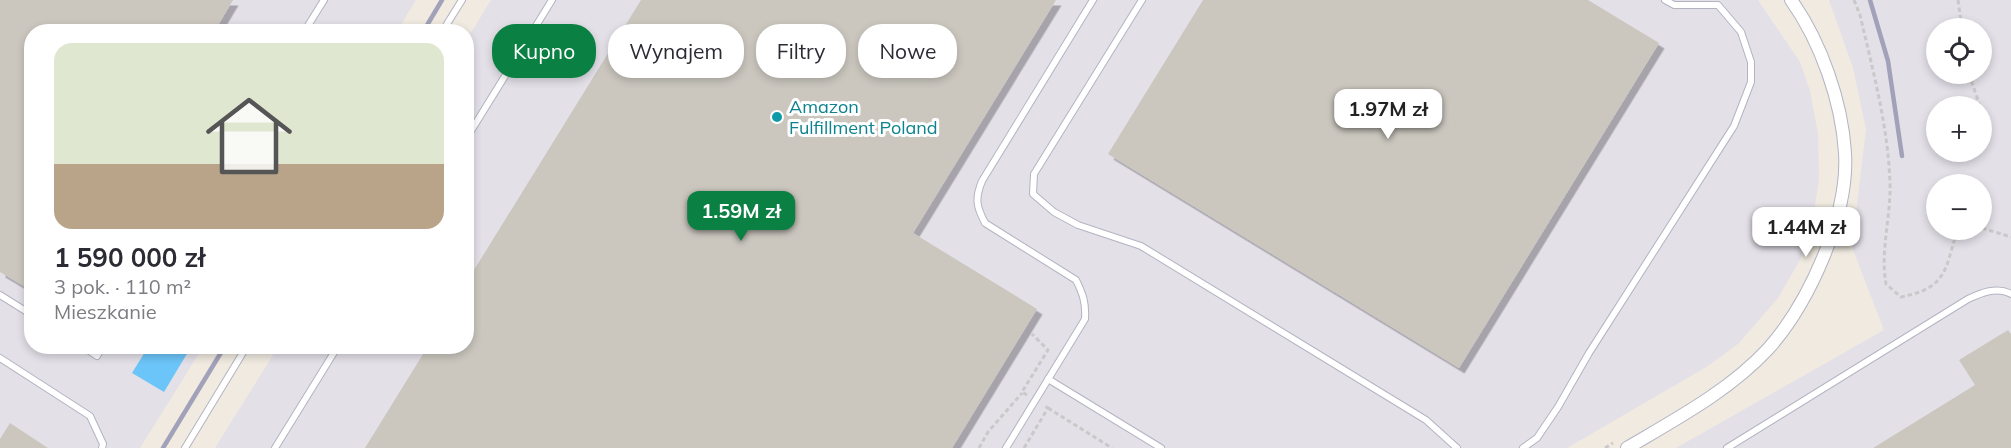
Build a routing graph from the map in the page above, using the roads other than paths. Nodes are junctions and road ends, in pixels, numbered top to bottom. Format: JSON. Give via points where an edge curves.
{"nodes":[{"id":1,"x":324,"y":0,"type":"edge"},
{"id":2,"x":462,"y":0,"type":"edge"},
{"id":3,"x":552,"y":0,"type":"edge"},
{"id":4,"x":1094,"y":0,"type":"edge"},
{"id":5,"x":1142,"y":0,"type":"edge"},
{"id":6,"x":1665,"y":0,"type":"edge"},
{"id":7,"x":1791,"y":0,"type":"edge"},
{"id":8,"x":309,"y":24,"type":"edge"},
{"id":9,"x":447,"y":24,"type":"edge"},
{"id":10,"x":474,"y":126,"type":"edge"},
{"id":11,"x":2011,"y":294,"type":"edge"},
{"id":12,"x":0,"y":295,"type":"edge"},
{"id":13,"x":24,"y":310,"type":"edge"},
{"id":14,"x":243,"y":354,"type":"edge"},
{"id":15,"x":333,"y":354,"type":"edge"},
{"id":16,"x":0,"y":358,"type":"edge"},
{"id":17,"x":1048,"y":379,"type":"junction"},
{"id":18,"x":102,"y":448,"type":"edge"},
{"id":19,"x":185,"y":448,"type":"edge"},
{"id":20,"x":275,"y":448,"type":"edge"},
{"id":21,"x":1006,"y":448,"type":"edge"},
{"id":22,"x":1161,"y":448,"type":"edge"},
{"id":23,"x":1457,"y":448,"type":"edge"},
{"id":24,"x":1523,"y":448,"type":"edge"},
{"id":25,"x":1627,"y":448,"type":"edge"},
{"id":26,"x":1727,"y":448,"type":"edge"}],
"edges":[{"from":1,"to":8,"type":"lane"},
{"from":2,"to":9,"type":"lane"},
{"from":3,"to":10,"type":"lane"},
{"from":4,"to":17,"type":"lane","via":[[982,181],[976,197],[986,223],[1076,280],[1083,294],[1085,319]]},
{"from":5,"to":23,"type":"lane","via":[[1034,174],[1033,194],[1078,225],[1141,246],[1426,420]]},
{"from":6,"to":24,"type":"lane","via":[[1674,5],[1718,5],[1741,32],[1751,62],[1751,82],[1734,126],[1538,438]]},
{"from":7,"to":25,"type":"street","via":[[1818,49],[1841,123],[1845,154],[1843,188],[1834,226],[1797,309],[1768,348],[1728,385]]},
{"from":11,"to":26,"type":"lane","via":[[1987,291],[1968,299]]},
{"from":12,"to":13,"type":"lane"},
{"from":14,"to":19,"type":"lane"},
{"from":15,"to":20,"type":"lane"},
{"from":16,"to":18,"type":"lane","via":[[90,416]]},
{"from":17,"to":21,"type":"lane"},
{"from":17,"to":22,"type":"lane"}]}
